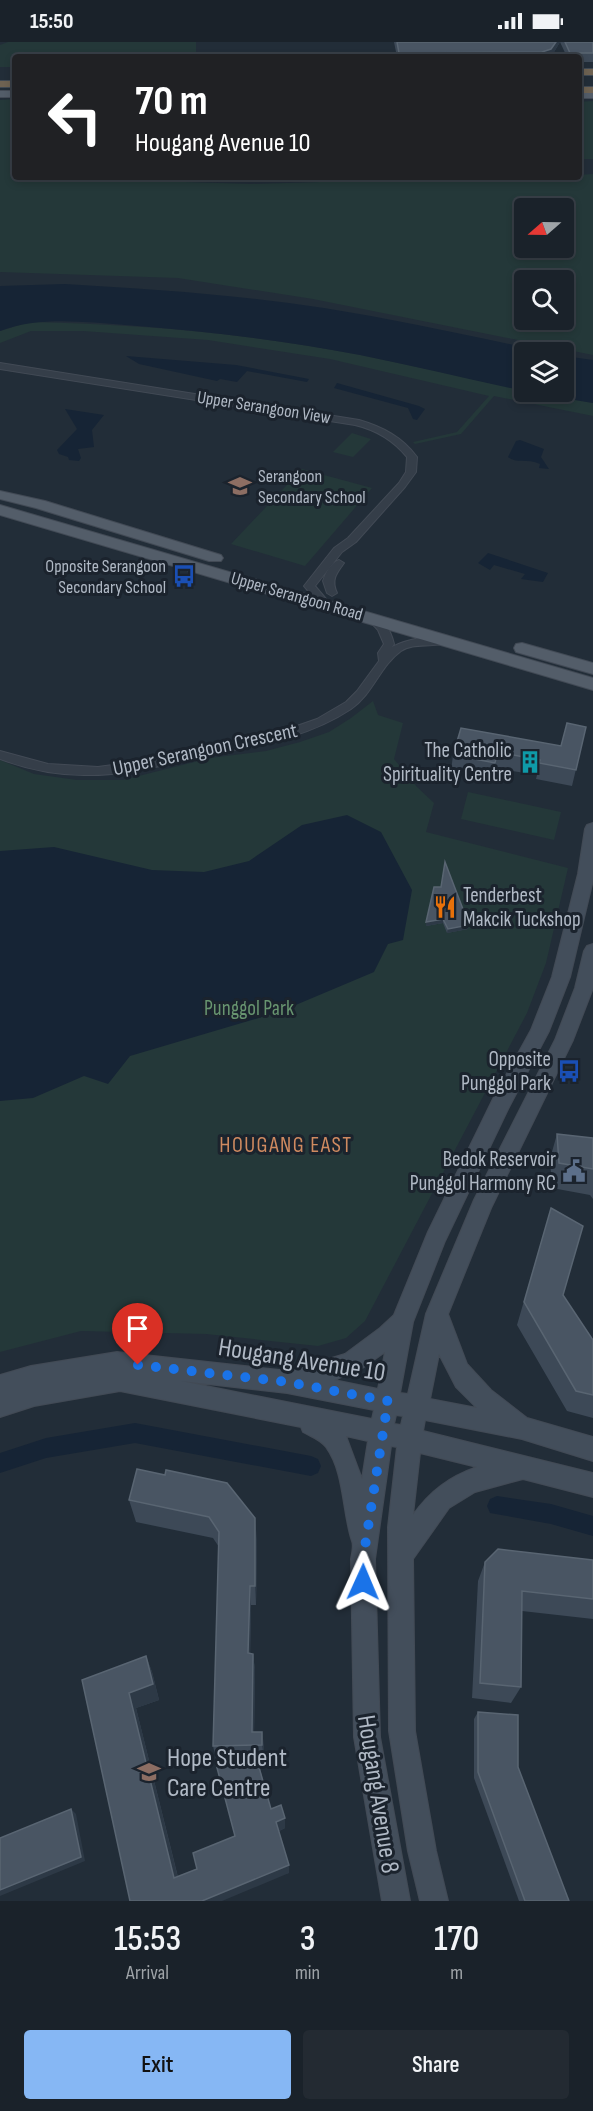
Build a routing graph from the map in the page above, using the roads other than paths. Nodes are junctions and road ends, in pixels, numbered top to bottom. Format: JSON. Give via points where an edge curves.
{"nodes":[{"id":1,"x":0,"y":366,"type":"edge"},
{"id":2,"x":0,"y":495,"type":"edge"},
{"id":3,"x":0,"y":510,"type":"edge"},
{"id":4,"x":352,"y":540,"type":"junction"},
{"id":5,"x":309,"y":586,"type":"junction"},
{"id":6,"x":330,"y":599,"type":"junction"},
{"id":7,"x":372,"y":618,"type":"junction"},
{"id":8,"x":445,"y":640,"type":"junction"},
{"id":9,"x":384,"y":660,"type":"junction"},
{"id":10,"x":593,"y":660,"type":"edge"},
{"id":11,"x":566,"y":669,"type":"junction"},
{"id":12,"x":593,"y":669,"type":"edge"},
{"id":13,"x":593,"y":684,"type":"edge"},
{"id":14,"x":593,"y":694,"type":"edge"},
{"id":15,"x":0,"y":755,"type":"edge"},
{"id":16,"x":593,"y":829,"type":"edge"},
{"id":17,"x":593,"y":951,"type":"edge"},
{"id":18,"x":437,"y":1314,"type":"junction"},
{"id":19,"x":402,"y":1322,"type":"junction"},
{"id":20,"x":287,"y":1382,"type":"junction"},
{"id":21,"x":0,"y":1386,"type":"edge"},
{"id":22,"x":388,"y":1401,"type":"junction"},
{"id":23,"x":0,"y":1406,"type":"edge"},
{"id":24,"x":416,"y":1407,"type":"junction"},
{"id":25,"x":293,"y":1415,"type":"junction"},
{"id":26,"x":522,"y":1428,"type":"junction"},
{"id":27,"x":382,"y":1432,"type":"junction"},
{"id":28,"x":410,"y":1438,"type":"junction"},
{"id":29,"x":593,"y":1449,"type":"edge"},
{"id":30,"x":526,"y":1468,"type":"junction"},
{"id":31,"x":593,"y":1485,"type":"edge"},
{"id":32,"x":400,"y":1556,"type":"junction"},
{"id":33,"x":363,"y":1559,"type":"junction"},
{"id":34,"x":396,"y":1901,"type":"edge"},
{"id":35,"x":434,"y":1901,"type":"edge"}],
"edges":[{"from":1,"to":4,"type":"street","name":"Upper Serangoon View","via":[[341,419],[388,433],[412,458],[411,472]]},
{"from":2,"to":5,"type":"main road","name":"Upper Serangoon Road"},
{"from":3,"to":6,"type":"main road","name":"Upper Serangoon Road"},
{"from":4,"to":5,"type":"street","name":"Upper Serangoon View","via":[[338,550]]},
{"from":4,"to":6,"type":"street","name":"Upper Serangoon View","via":[[328,577]]},
{"from":5,"to":6,"type":"main road","name":"Upper Serangoon Road"},
{"from":6,"to":7,"type":"main road","name":"Upper Serangoon Road"},
{"from":6,"to":11,"type":"main road","name":"Upper Serangoon Road"},
{"from":7,"to":8,"type":"main road","name":"Upper Serangoon Road"},
{"from":7,"to":9,"type":"street","via":[[381,625],[389,644],[383,653]]},
{"from":8,"to":9,"type":"street","name":"Upper Serangoon Crescent","via":[[408,644]]},
{"from":8,"to":11,"type":"main road","name":"Upper Serangoon Road"},
{"from":9,"to":15,"type":"street","name":"Upper Serangoon Crescent","via":[[361,695],[350,704],[314,725],[284,735],[98,771],[53,769]]},
{"from":10,"to":11,"type":"main road"},
{"from":11,"to":12,"type":"main road","name":"Upper Serangoon Road"},
{"from":11,"to":13,"type":"main road","name":"Upper Serangoon Road"},
{"from":11,"to":14,"type":"main road"},
{"from":16,"to":19,"type":"main road","name":"Hougang Avenue 8","via":[[561,977],[544,1020],[435,1239]]},
{"from":17,"to":18,"type":"main road","name":"Hougang Avenue 8","via":[[564,1040],[481,1206]]},
{"from":18,"to":24,"type":"main road","name":"Hougang Avenue 8"},
{"from":18,"to":26,"type":"main road","via":[[463,1378]]},
{"from":19,"to":20,"type":"main road","via":[[375,1349],[348,1365]]},
{"from":19,"to":22,"type":"main road","name":"Hougang Avenue 8"},
{"from":20,"to":21,"type":"main road","name":"Hougang Avenue 10","via":[[117,1363]]},
{"from":20,"to":22,"type":"main road","name":"Hougang Avenue 10"},
{"from":22,"to":24,"type":"main road","name":"Hougang Avenue 10"},
{"from":22,"to":27,"type":"main road","name":"Hougang Avenue 8"},
{"from":23,"to":25,"type":"main road","via":[[34,1395],[120,1380]]},
{"from":24,"to":26,"type":"main road","name":"Hougang Avenue 10"},
{"from":24,"to":28,"type":"main road","name":"Hougang Avenue 8"},
{"from":25,"to":27,"type":"main road"},
{"from":25,"to":33,"type":"main road","via":[[328,1432],[339,1446],[354,1486]]},
{"from":26,"to":29,"type":"main road","name":"Hougang Avenue 10"},
{"from":27,"to":28,"type":"main road"},
{"from":27,"to":33,"type":"main road","name":"Hougang Avenue 8"},
{"from":28,"to":30,"type":"main road"},
{"from":28,"to":32,"type":"main road","name":"Hougang Avenue 8"},
{"from":30,"to":31,"type":"main road"},
{"from":30,"to":32,"type":"main road","via":[[487,1475],[454,1490],[433,1507]]},
{"from":32,"to":35,"type":"main road","name":"Hougang Avenue 8","via":[[402,1731]]},
{"from":33,"to":34,"type":"main road","name":"Hougang Avenue 8","via":[[367,1737]]}]}
